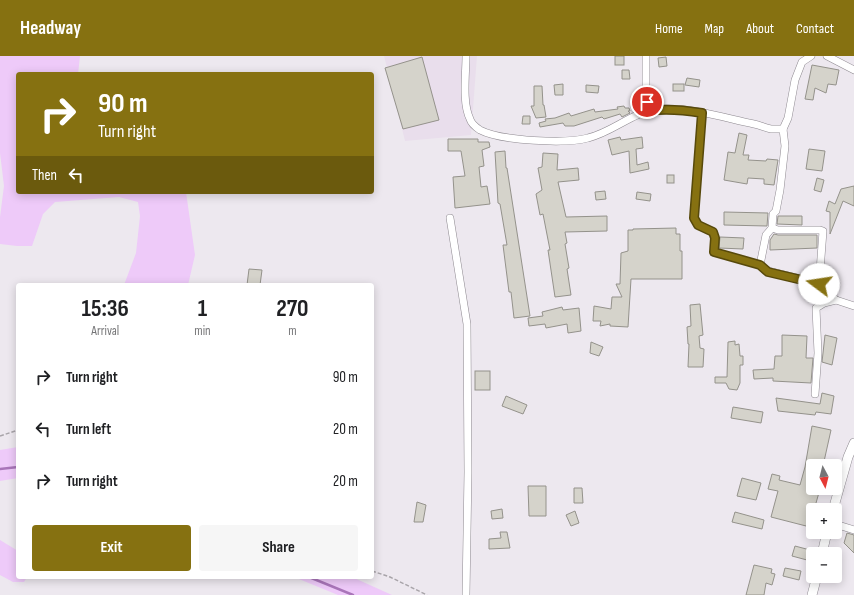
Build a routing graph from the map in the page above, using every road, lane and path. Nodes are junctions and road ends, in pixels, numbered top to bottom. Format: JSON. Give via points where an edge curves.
{"nodes":[{"id":1,"x":466,"y":56,"type":"edge"},
{"id":2,"x":646,"y":56,"type":"edge"},
{"id":3,"x":811,"y":56,"type":"edge"},
{"id":4,"x":827,"y":56,"type":"edge"},
{"id":5,"x":854,"y":70,"type":"edge"},
{"id":6,"x":648,"y":111,"type":"junction"},
{"id":7,"x":702,"y":113,"type":"junction"},
{"id":8,"x":783,"y":129,"type":"junction"},
{"id":9,"x":450,"y":218,"type":"dead end"},
{"id":10,"x":772,"y":228,"type":"junction"},
{"id":11,"x":760,"y":265,"type":"junction"},
{"id":12,"x":819,"y":284,"type":"junction"},
{"id":13,"x":836,"y":300,"type":"junction"},
{"id":14,"x":854,"y":306,"type":"edge"},
{"id":15,"x":815,"y":394,"type":"dead end"},
{"id":16,"x":16,"y":431,"type":"edge"},
{"id":17,"x":0,"y":436,"type":"edge"},
{"id":18,"x":853,"y":447,"type":"edge"},
{"id":19,"x":835,"y":503,"type":"edge"},
{"id":20,"x":842,"y":526,"type":"edge"},
{"id":21,"x":854,"y":530,"type":"edge"},
{"id":22,"x":374,"y":572,"type":"edge"},
{"id":23,"x":815,"y":583,"type":"edge"},
{"id":24,"x":427,"y":595,"type":"edge"},
{"id":25,"x":466,"y":595,"type":"edge"},
{"id":26,"x":812,"y":595,"type":"edge"}],
"edges":[{"from":1,"to":6,"type":"street","via":[[466,107],[470,120],[480,130],[506,138],[534,141],[589,138]]},
{"from":2,"to":6,"type":"street"},
{"from":3,"to":8,"type":"street","via":[[802,62],[795,80],[788,118]]},
{"from":4,"to":5,"type":"street"},
{"from":6,"to":7,"type":"street","via":[[662,109]]},
{"from":7,"to":8,"type":"street","via":[[770,129]]},
{"from":7,"to":11,"type":"street","via":[[694,218],[698,225],[713,232],[714,252]]},
{"from":8,"to":10,"type":"street","via":[[785,146]]},
{"from":9,"to":25,"type":"street","via":[[467,324]]},
{"from":10,"to":11,"type":"street","via":[[766,234]]},
{"from":10,"to":12,"type":"street","via":[[823,231]]},
{"from":11,"to":12,"type":"street","via":[[768,272]]},
{"from":12,"to":13,"type":"street"},
{"from":13,"to":14,"type":"street"},
{"from":13,"to":15,"type":"street","via":[[816,308],[818,353]]},
{"from":16,"to":17,"type":"path"},
{"from":18,"to":19,"type":"street"},
{"from":20,"to":21,"type":"street"},
{"from":22,"to":24,"type":"path"},
{"from":23,"to":26,"type":"street"}]}
